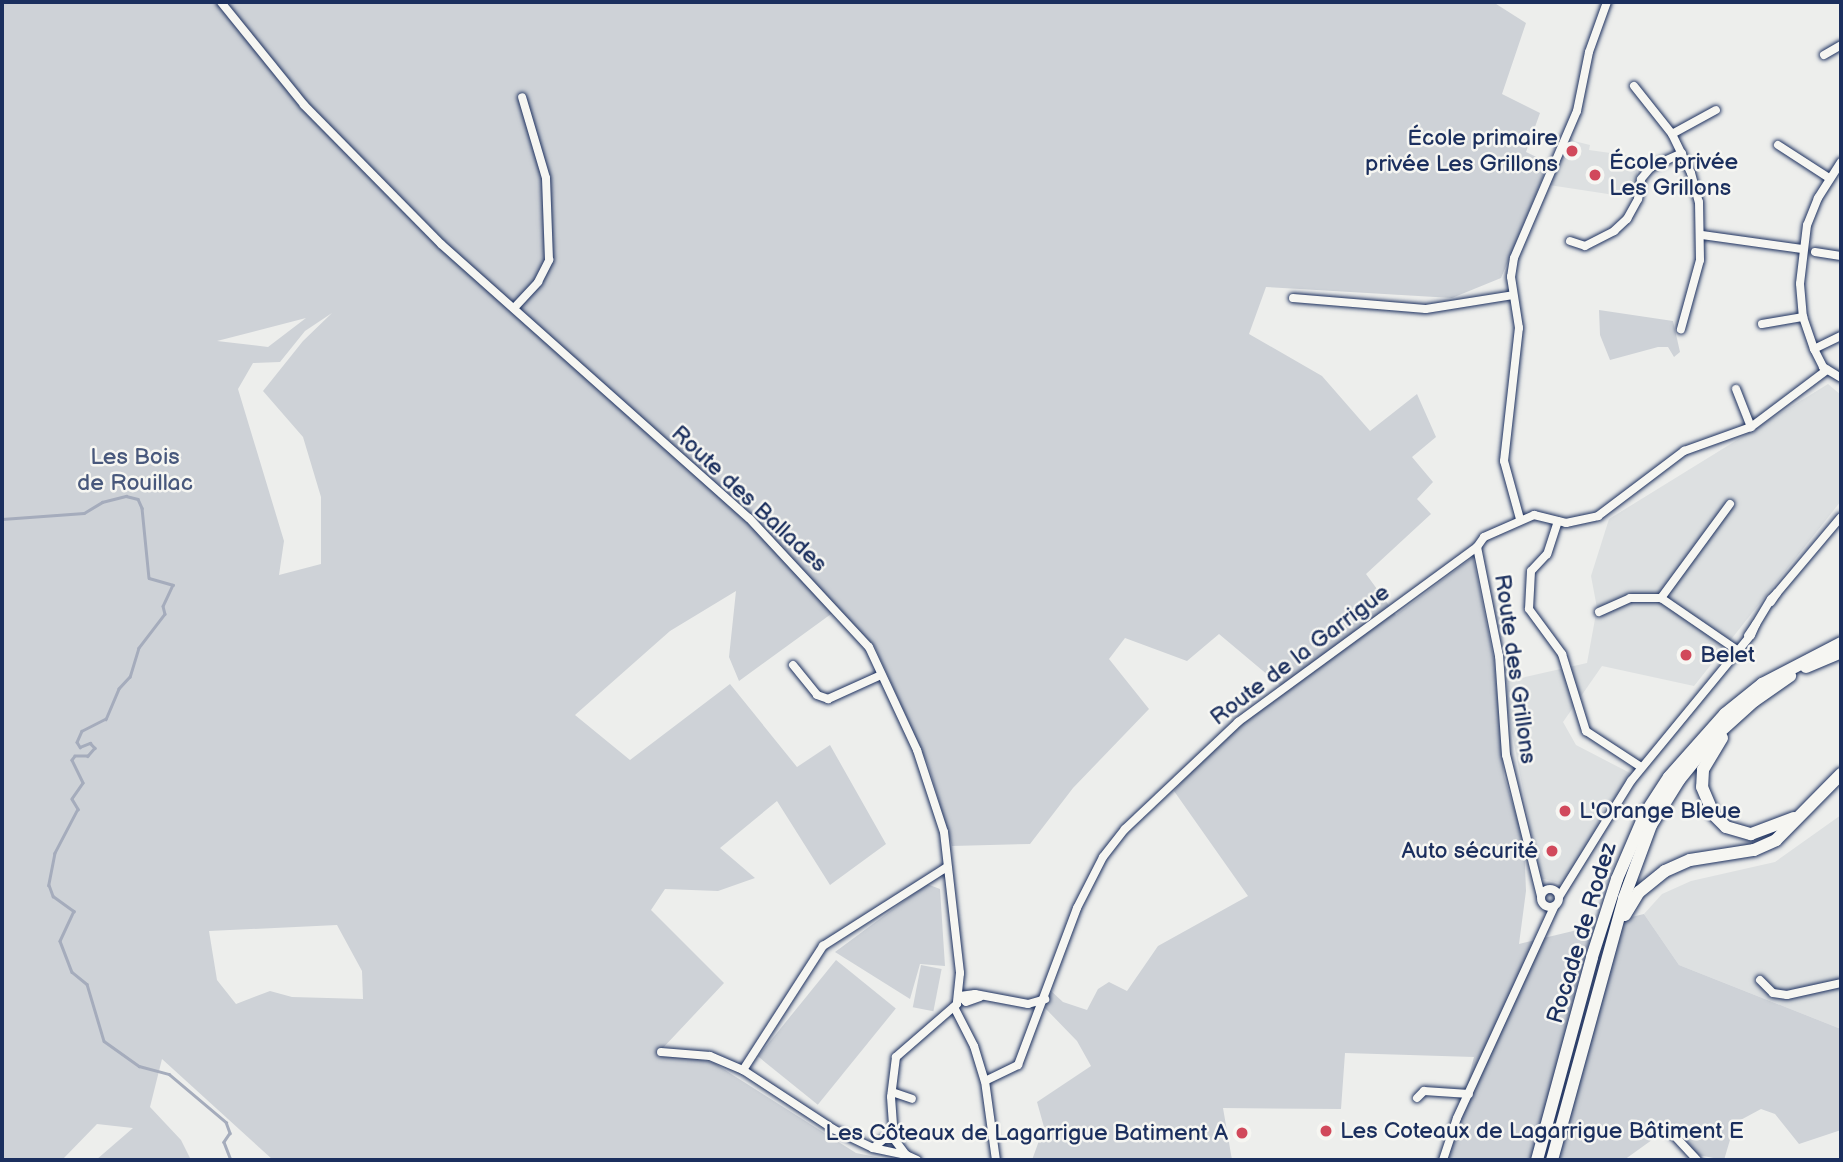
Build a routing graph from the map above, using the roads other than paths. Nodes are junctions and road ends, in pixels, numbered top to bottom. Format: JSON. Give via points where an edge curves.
{"nodes":[{"id":1,"x":221,"y":2,"type":"edge"},
{"id":2,"x":1607,"y":2,"type":"edge"},
{"id":3,"x":1841,"y":46,"type":"edge"},
{"id":4,"x":1824,"y":55,"type":"dead end"},
{"id":5,"x":1634,"y":86,"type":"dead end"},
{"id":6,"x":522,"y":97,"type":"dead end"},
{"id":7,"x":1716,"y":110,"type":"dead end"},
{"id":8,"x":1672,"y":134,"type":"junction"},
{"id":9,"x":1778,"y":145,"type":"dead end"},
{"id":10,"x":1682,"y":153,"type":"junction"},
{"id":11,"x":1841,"y":162,"type":"edge"},
{"id":12,"x":1829,"y":178,"type":"junction"},
{"id":13,"x":1702,"y":234,"type":"junction"},
{"id":14,"x":1570,"y":241,"type":"dead end"},
{"id":15,"x":1802,"y":249,"type":"junction"},
{"id":16,"x":1815,"y":253,"type":"dead end"},
{"id":17,"x":1841,"y":256,"type":"edge"},
{"id":18,"x":1513,"y":295,"type":"junction"},
{"id":19,"x":1293,"y":298,"type":"dead end"},
{"id":20,"x":515,"y":307,"type":"junction"},
{"id":21,"x":1803,"y":317,"type":"junction"},
{"id":22,"x":1762,"y":324,"type":"dead end"},
{"id":23,"x":1681,"y":329,"type":"dead end"},
{"id":24,"x":1841,"y":336,"type":"edge"},
{"id":25,"x":1814,"y":349,"type":"junction"},
{"id":26,"x":1827,"y":370,"type":"junction"},
{"id":27,"x":1841,"y":378,"type":"edge"},
{"id":28,"x":1736,"y":389,"type":"dead end"},
{"id":29,"x":1751,"y":427,"type":"junction"},
{"id":30,"x":1730,"y":504,"type":"dead end"},
{"id":31,"x":1841,"y":517,"type":"edge"},
{"id":32,"x":1520,"y":519,"type":"junction"},
{"id":33,"x":1558,"y":521,"type":"junction"},
{"id":34,"x":1478,"y":547,"type":"junction"},
{"id":35,"x":1661,"y":598,"type":"junction"},
{"id":36,"x":1599,"y":612,"type":"dead end"},
{"id":37,"x":1841,"y":643,"type":"edge"},
{"id":38,"x":1737,"y":650,"type":"junction"},
{"id":39,"x":1841,"y":655,"type":"edge"},
{"id":40,"x":793,"y":665,"type":"dead end"},
{"id":41,"x":881,"y":675,"type":"junction"},
{"id":42,"x":1641,"y":767,"type":"junction"},
{"id":43,"x":1841,"y":774,"type":"edge"},
{"id":44,"x":1800,"y":815,"type":"junction"},
{"id":45,"x":947,"y":867,"type":"junction"},
{"id":46,"x":927,"y":880,"type":"junction"},
{"id":47,"x":948,"y":885,"type":"junction"},
{"id":48,"x":1549,"y":895,"type":"junction"},
{"id":49,"x":1547,"y":921,"type":"junction"},
{"id":50,"x":1760,"y":980,"type":"dead end"},
{"id":51,"x":1841,"y":983,"type":"edge"},
{"id":52,"x":960,"y":996,"type":"junction"},
{"id":53,"x":1045,"y":999,"type":"junction"},
{"id":54,"x":954,"y":1007,"type":"junction"},
{"id":55,"x":1594,"y":1009,"type":"junction"},
{"id":56,"x":662,"y":1052,"type":"dead end"},
{"id":57,"x":743,"y":1070,"type":"junction"},
{"id":58,"x":985,"y":1081,"type":"junction"},
{"id":59,"x":891,"y":1092,"type":"junction"},
{"id":60,"x":1469,"y":1094,"type":"junction"},
{"id":61,"x":1416,"y":1098,"type":"dead end"},
{"id":62,"x":912,"y":1099,"type":"dead end"},
{"id":63,"x":1671,"y":1132,"type":"dead end"},
{"id":64,"x":894,"y":1139,"type":"junction"},
{"id":65,"x":873,"y":1148,"type":"junction"},
{"id":66,"x":906,"y":1155,"type":"junction"},
{"id":67,"x":917,"y":1160,"type":"edge"},
{"id":68,"x":996,"y":1160,"type":"edge"},
{"id":69,"x":1443,"y":1160,"type":"edge"},
{"id":70,"x":1537,"y":1160,"type":"edge"},
{"id":71,"x":1552,"y":1160,"type":"edge"},
{"id":72,"x":1697,"y":1160,"type":"edge"}],
"edges":[{"from":1,"to":20,"type":"street","name":"Route des Ballades","via":[[304,105],[440,244]]},
{"from":2,"to":18,"type":"street","via":[[1589,52],[1577,111],[1521,237],[1511,277]]},
{"from":3,"to":4,"type":"street"},
{"from":5,"to":8,"type":"street"},
{"from":6,"to":20,"type":"street","via":[[546,178],[549,260],[538,282]]},
{"from":7,"to":8,"type":"street"},
{"from":8,"to":10,"type":"street"},
{"from":9,"to":12,"type":"street"},
{"from":10,"to":13,"type":"street","via":[[1698,197]]},
{"from":10,"to":14,"type":"street","via":[[1651,167],[1641,179],[1638,199],[1627,219],[1614,231],[1585,246]]},
{"from":11,"to":12,"type":"street"},
{"from":12,"to":15,"type":"street"},
{"from":13,"to":15,"type":"street"},
{"from":13,"to":23,"type":"street","via":[[1697,279],[1681,317]]},
{"from":15,"to":21,"type":"street"},
{"from":16,"to":17,"type":"street"},
{"from":18,"to":19,"type":"street","via":[[1426,309]]},
{"from":18,"to":32,"type":"street","via":[[1519,328],[1504,461]]},
{"from":20,"to":41,"type":"street","name":"Route des Ballades","via":[[790,559],[859,634]]},
{"from":21,"to":22,"type":"street"},
{"from":21,"to":25,"type":"street"},
{"from":24,"to":25,"type":"street"},
{"from":25,"to":26,"type":"street"},
{"from":26,"to":27,"type":"street"},
{"from":26,"to":29,"type":"street"},
{"from":28,"to":29,"type":"street"},
{"from":29,"to":33,"type":"street","via":[[1684,451],[1598,516]]},
{"from":30,"to":35,"type":"street"},
{"from":31,"to":38,"type":"street","via":[[1777,593]]},
{"from":32,"to":33,"type":"street","via":[[1540,514]]},
{"from":32,"to":34,"type":"street","name":"Route des Grillons","via":[[1484,537]]},
{"from":33,"to":42,"type":"street","via":[[1547,554],[1531,571],[1529,609],[1562,654],[1586,731]]},
{"from":34,"to":48,"type":"street","name":"Route des Grillons","via":[[1499,656],[1506,755],[1538,881]]},
{"from":34,"to":53,"type":"street","name":"Route de la Garrigue","via":[[1238,722],[1125,829],[1091,879]]},
{"from":35,"to":36,"type":"street","via":[[1630,598]]},
{"from":35,"to":38,"type":"street"},
{"from":37,"to":70,"type":"highway","name":"Rocade de Rodez","via":[[1773,677],[1725,714],[1669,777],[1645,814],[1617,879],[1592,957]]},
{"from":38,"to":42,"type":"street"},
{"from":39,"to":44,"type":"highway","via":[[1753,707],[1721,739],[1703,770],[1708,804],[1726,827],[1764,833]]},
{"from":39,"to":55,"type":"highway","name":"Rocade de Rodez","via":[[1804,668],[1754,701],[1714,737],[1679,780],[1638,853]]},
{"from":40,"to":41,"type":"street","via":[[817,695],[828,699]]},
{"from":41,"to":45,"type":"street","name":"Route des Ballades","via":[[930,786],[944,832]]},
{"from":42,"to":48,"type":"street","via":[[1569,884]]},
{"from":43,"to":44,"type":"highway"},
{"from":44,"to":55,"type":"highway","via":[[1776,841],[1754,850],[1690,860],[1653,879],[1625,915]]},
{"from":45,"to":46,"type":"street"},
{"from":45,"to":47,"type":"street","name":"Route des Ballades"},
{"from":46,"to":47,"type":"street"},
{"from":46,"to":57,"type":"street","via":[[823,946]]},
{"from":47,"to":52,"type":"street","name":"Route des Ballades","via":[[957,929]]},
{"from":48,"to":49,"type":"street","name":"Route des Grillons"},
{"from":48,"to":49,"type":"street","via":[[1554,907]]},
{"from":49,"to":60,"type":"street","via":[[1543,939],[1512,994]]},
{"from":50,"to":51,"type":"street","via":[[1773,993],[1787,995]]},
{"from":52,"to":53,"type":"street","via":[[966,1002],[980,998],[1028,1004]]},
{"from":52,"to":54,"type":"street"},
{"from":53,"to":58,"type":"street","name":"Route de la Garrigue","via":[[1018,1065]]},
{"from":54,"to":58,"type":"street"},
{"from":54,"to":59,"type":"street","via":[[896,1057]]},
{"from":55,"to":71,"type":"highway","name":"Rocade de Rodez"},
{"from":56,"to":57,"type":"street","via":[[710,1056]]},
{"from":57,"to":65,"type":"street","via":[[833,1129]]},
{"from":58,"to":68,"type":"street"},
{"from":59,"to":62,"type":"street"},
{"from":59,"to":64,"type":"street"},
{"from":60,"to":61,"type":"street","via":[[1424,1091]]},
{"from":60,"to":69,"type":"street"},
{"from":63,"to":72,"type":"street"},
{"from":64,"to":65,"type":"street","via":[[887,1148]]},
{"from":64,"to":66,"type":"street"},
{"from":65,"to":66,"type":"street"},
{"from":66,"to":67,"type":"street"}]}
